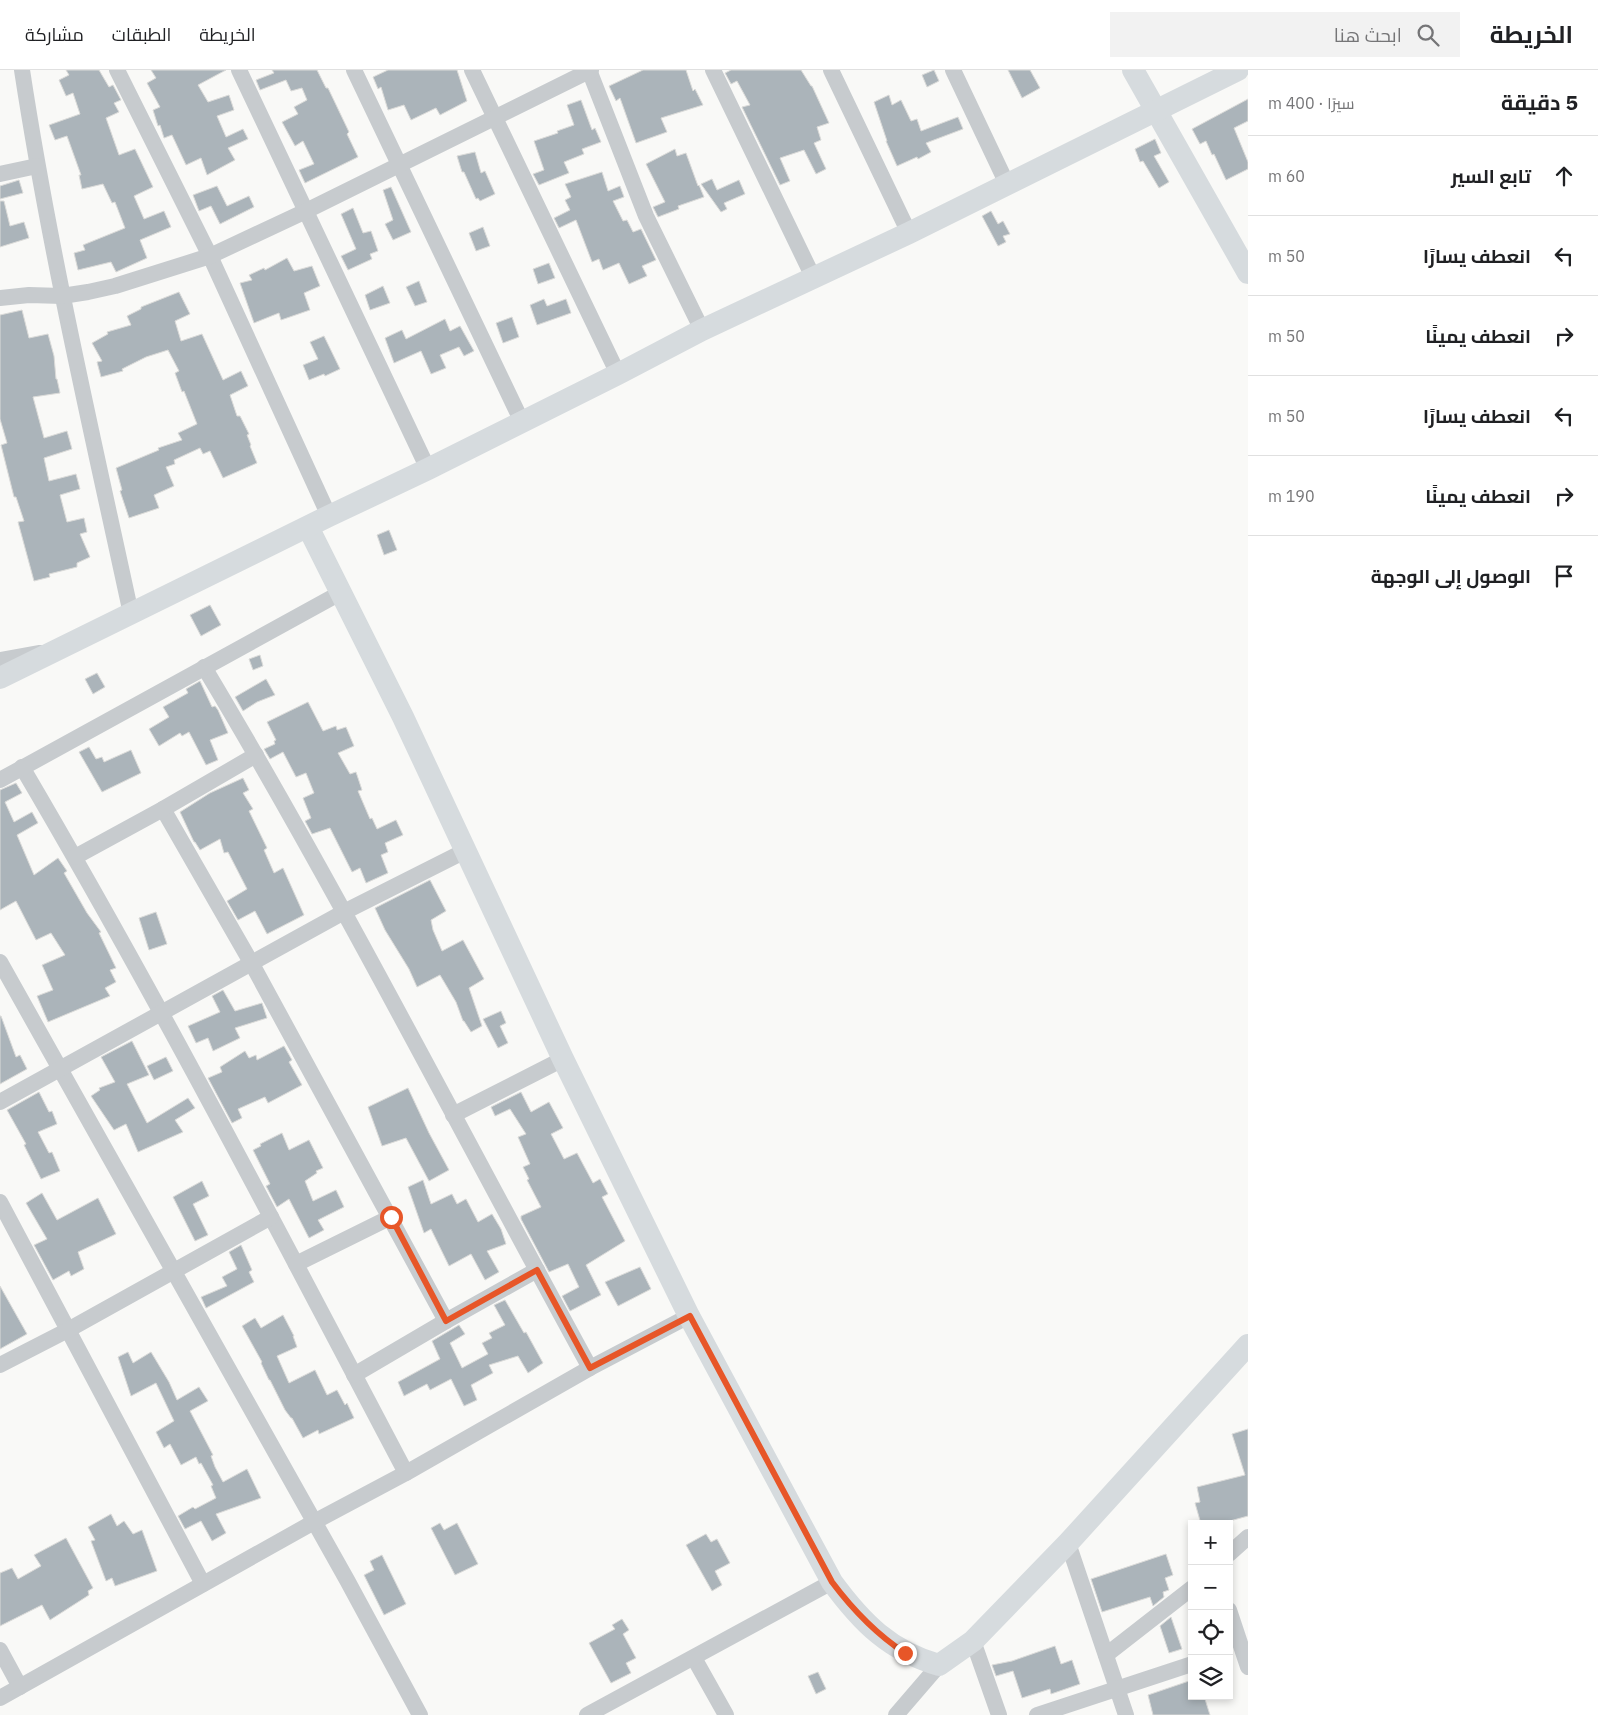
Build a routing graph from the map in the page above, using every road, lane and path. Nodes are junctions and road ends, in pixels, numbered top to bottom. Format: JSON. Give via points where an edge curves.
{"nodes":[{"id":1,"x":22,"y":70,"type":"edge"},
{"id":2,"x":117,"y":70,"type":"edge"},
{"id":3,"x":239,"y":70,"type":"edge"},
{"id":4,"x":354,"y":70,"type":"edge"},
{"id":5,"x":472,"y":70,"type":"edge"},
{"id":6,"x":590,"y":70,"type":"edge"},
{"id":7,"x":712,"y":70,"type":"edge"},
{"id":8,"x":831,"y":70,"type":"edge"},
{"id":9,"x":952,"y":70,"type":"edge"},
{"id":10,"x":1134,"y":70,"type":"edge"},
{"id":11,"x":1238,"y":70,"type":"edge"},
{"id":12,"x":1157,"y":111,"type":"junction"},
{"id":13,"x":494,"y":118,"type":"junction"},
{"id":14,"x":399,"y":164,"type":"junction"},
{"id":15,"x":37,"y":166,"type":"junction"},
{"id":16,"x":0,"y":174,"type":"edge"},
{"id":17,"x":1007,"y":184,"type":"junction"},
{"id":18,"x":306,"y":210,"type":"junction"},
{"id":19,"x":909,"y":233,"type":"junction"},
{"id":20,"x":210,"y":256,"type":"junction"},
{"id":21,"x":1248,"y":273,"type":"edge"},
{"id":22,"x":813,"y":277,"type":"junction"},
{"id":23,"x":62,"y":296,"type":"junction"},
{"id":24,"x":0,"y":298,"type":"edge"},
{"id":25,"x":702,"y":330,"type":"junction"},
{"id":26,"x":618,"y":374,"type":"junction"},
{"id":27,"x":522,"y":422,"type":"junction"},
{"id":28,"x":428,"y":469,"type":"junction"},
{"id":29,"x":329,"y":516,"type":"junction"},
{"id":30,"x":308,"y":527,"type":"junction"},
{"id":31,"x":342,"y":592,"type":"junction"},
{"id":32,"x":131,"y":614,"type":"junction"},
{"id":33,"x":59,"y":649,"type":"junction"},
{"id":34,"x":0,"y":660,"type":"edge"},
{"id":35,"x":204,"y":667,"type":"junction"},
{"id":36,"x":0,"y":678,"type":"edge"},
{"id":37,"x":256,"y":755,"type":"junction"},
{"id":38,"x":22,"y":767,"type":"junction"},
{"id":39,"x":0,"y":780,"type":"edge"},
{"id":40,"x":163,"y":809,"type":"junction"},
{"id":41,"x":465,"y":851,"type":"junction"},
{"id":42,"x":75,"y":858,"type":"junction"},
{"id":43,"x":344,"y":912,"type":"junction"},
{"id":44,"x":0,"y":962,"type":"edge"},
{"id":45,"x":252,"y":964,"type":"junction"},
{"id":46,"x":161,"y":1013,"type":"junction"},
{"id":47,"x":563,"y":1059,"type":"junction"},
{"id":48,"x":60,"y":1069,"type":"junction"},
{"id":49,"x":0,"y":1102,"type":"edge"},
{"id":50,"x":453,"y":1115,"type":"junction"},
{"id":51,"x":0,"y":1202,"type":"edge"},
{"id":52,"x":271,"y":1217,"type":"junction"},
{"id":53,"x":391,"y":1217,"type":"junction"},
{"id":54,"x":296,"y":1264,"type":"junction"},
{"id":55,"x":537,"y":1270,"type":"junction"},
{"id":56,"x":173,"y":1271,"type":"junction"},
{"id":57,"x":690,"y":1316,"type":"junction"},
{"id":58,"x":446,"y":1321,"type":"junction"},
{"id":59,"x":68,"y":1330,"type":"junction"},
{"id":60,"x":1248,"y":1344,"type":"edge"},
{"id":61,"x":0,"y":1365,"type":"edge"},
{"id":62,"x":590,"y":1368,"type":"junction"},
{"id":63,"x":354,"y":1374,"type":"junction"},
{"id":64,"x":406,"y":1473,"type":"junction"},
{"id":65,"x":314,"y":1522,"type":"junction"},
{"id":66,"x":1248,"y":1537,"type":"edge"},
{"id":67,"x":1068,"y":1543,"type":"junction"},
{"id":68,"x":1233,"y":1550,"type":"edge"},
{"id":69,"x":832,"y":1582,"type":"junction"},
{"id":70,"x":204,"y":1584,"type":"junction"},
{"id":71,"x":1188,"y":1591,"type":"edge"},
{"id":72,"x":1233,"y":1624,"type":"edge"},
{"id":73,"x":973,"y":1641,"type":"junction"},
{"id":74,"x":1240,"y":1648,"type":"edge"},
{"id":75,"x":0,"y":1650,"type":"edge"},
{"id":76,"x":1106,"y":1655,"type":"junction"},
{"id":77,"x":694,"y":1658,"type":"junction"},
{"id":78,"x":939,"y":1665,"type":"junction"},
{"id":79,"x":1188,"y":1665,"type":"edge"},
{"id":80,"x":1248,"y":1667,"type":"edge"},
{"id":81,"x":20,"y":1686,"type":"junction"},
{"id":82,"x":1117,"y":1689,"type":"junction"},
{"id":83,"x":0,"y":1698,"type":"edge"},
{"id":84,"x":911,"y":1708,"type":"edge"},
{"id":85,"x":420,"y":1715,"type":"edge"},
{"id":86,"x":587,"y":1715,"type":"edge"},
{"id":87,"x":726,"y":1715,"type":"edge"},
{"id":88,"x":896,"y":1715,"type":"edge"},
{"id":89,"x":998,"y":1715,"type":"edge"},
{"id":90,"x":1037,"y":1715,"type":"edge"},
{"id":91,"x":1126,"y":1715,"type":"edge"}],
"edges":[{"from":1,"to":15,"type":"street"},
{"from":2,"to":20,"type":"street"},
{"from":3,"to":18,"type":"street"},
{"from":4,"to":14,"type":"street"},
{"from":5,"to":13,"type":"street"},
{"from":6,"to":13,"type":"street"},
{"from":6,"to":25,"type":"street","via":[[646,216]]},
{"from":7,"to":22,"type":"street"},
{"from":8,"to":19,"type":"street"},
{"from":9,"to":17,"type":"street"},
{"from":10,"to":12,"type":"main road"},
{"from":11,"to":12,"type":"main road"},
{"from":12,"to":17,"type":"main road"},
{"from":12,"to":21,"type":"main road"},
{"from":13,"to":14,"type":"street"},
{"from":13,"to":26,"type":"street"},
{"from":14,"to":18,"type":"street"},
{"from":14,"to":27,"type":"street"},
{"from":15,"to":16,"type":"street"},
{"from":15,"to":23,"type":"street"},
{"from":17,"to":19,"type":"main road"},
{"from":18,"to":20,"type":"street"},
{"from":18,"to":28,"type":"street"},
{"from":19,"to":22,"type":"main road"},
{"from":20,"to":23,"type":"street","via":[[115,286]]},
{"from":20,"to":29,"type":"street"},
{"from":22,"to":25,"type":"main road"},
{"from":23,"to":24,"type":"street"},
{"from":23,"to":32,"type":"street"},
{"from":25,"to":26,"type":"main road"},
{"from":26,"to":27,"type":"main road"},
{"from":27,"to":28,"type":"main road"},
{"from":28,"to":29,"type":"main road"},
{"from":29,"to":30,"type":"main road"},
{"from":30,"to":31,"type":"main road"},
{"from":30,"to":32,"type":"main road"},
{"from":31,"to":35,"type":"street"},
{"from":31,"to":41,"type":"main road"},
{"from":32,"to":33,"type":"main road"},
{"from":33,"to":34,"type":"street"},
{"from":33,"to":36,"type":"main road"},
{"from":35,"to":37,"type":"street"},
{"from":35,"to":38,"type":"street"},
{"from":37,"to":40,"type":"street"},
{"from":37,"to":43,"type":"street"},
{"from":38,"to":39,"type":"street"},
{"from":38,"to":42,"type":"street"},
{"from":40,"to":42,"type":"street"},
{"from":40,"to":45,"type":"street"},
{"from":41,"to":43,"type":"street"},
{"from":41,"to":47,"type":"main road"},
{"from":42,"to":46,"type":"street"},
{"from":43,"to":45,"type":"street"},
{"from":43,"to":50,"type":"street"},
{"from":44,"to":48,"type":"street"},
{"from":45,"to":46,"type":"street"},
{"from":45,"to":53,"type":"street"},
{"from":46,"to":48,"type":"street"},
{"from":46,"to":52,"type":"street"},
{"from":47,"to":50,"type":"street"},
{"from":47,"to":57,"type":"main road"},
{"from":48,"to":49,"type":"street"},
{"from":48,"to":56,"type":"street"},
{"from":50,"to":55,"type":"street"},
{"from":51,"to":59,"type":"street"},
{"from":52,"to":54,"type":"street"},
{"from":52,"to":56,"type":"street"},
{"from":53,"to":54,"type":"street"},
{"from":53,"to":58,"type":"street"},
{"from":54,"to":63,"type":"street"},
{"from":55,"to":58,"type":"street"},
{"from":55,"to":62,"type":"street"},
{"from":56,"to":59,"type":"street"},
{"from":56,"to":65,"type":"street"},
{"from":57,"to":62,"type":"street"},
{"from":57,"to":69,"type":"main road"},
{"from":58,"to":63,"type":"street"},
{"from":59,"to":61,"type":"street"},
{"from":59,"to":70,"type":"street"},
{"from":60,"to":67,"type":"main road"},
{"from":62,"to":64,"type":"street"},
{"from":63,"to":64,"type":"street"},
{"from":64,"to":65,"type":"street"},
{"from":65,"to":70,"type":"street"},
{"from":65,"to":85,"type":"street"},
{"from":66,"to":68,"type":"street"},
{"from":67,"to":73,"type":"main road"},
{"from":67,"to":76,"type":"street"},
{"from":69,"to":77,"type":"street"},
{"from":69,"to":78,"type":"main road","via":[[875,1631],[905,1653]]},
{"from":70,"to":81,"type":"street"},
{"from":71,"to":76,"type":"street"},
{"from":72,"to":74,"type":"street"},
{"from":73,"to":78,"type":"main road"},
{"from":73,"to":89,"type":"street"},
{"from":74,"to":80,"type":"street"},
{"from":75,"to":81,"type":"street"},
{"from":76,"to":82,"type":"street"},
{"from":77,"to":86,"type":"street"},
{"from":77,"to":87,"type":"street"},
{"from":78,"to":84,"type":"street"},
{"from":79,"to":82,"type":"street"},
{"from":81,"to":83,"type":"street"},
{"from":82,"to":90,"type":"street"},
{"from":82,"to":91,"type":"street"},
{"from":84,"to":88,"type":"street"}]}
